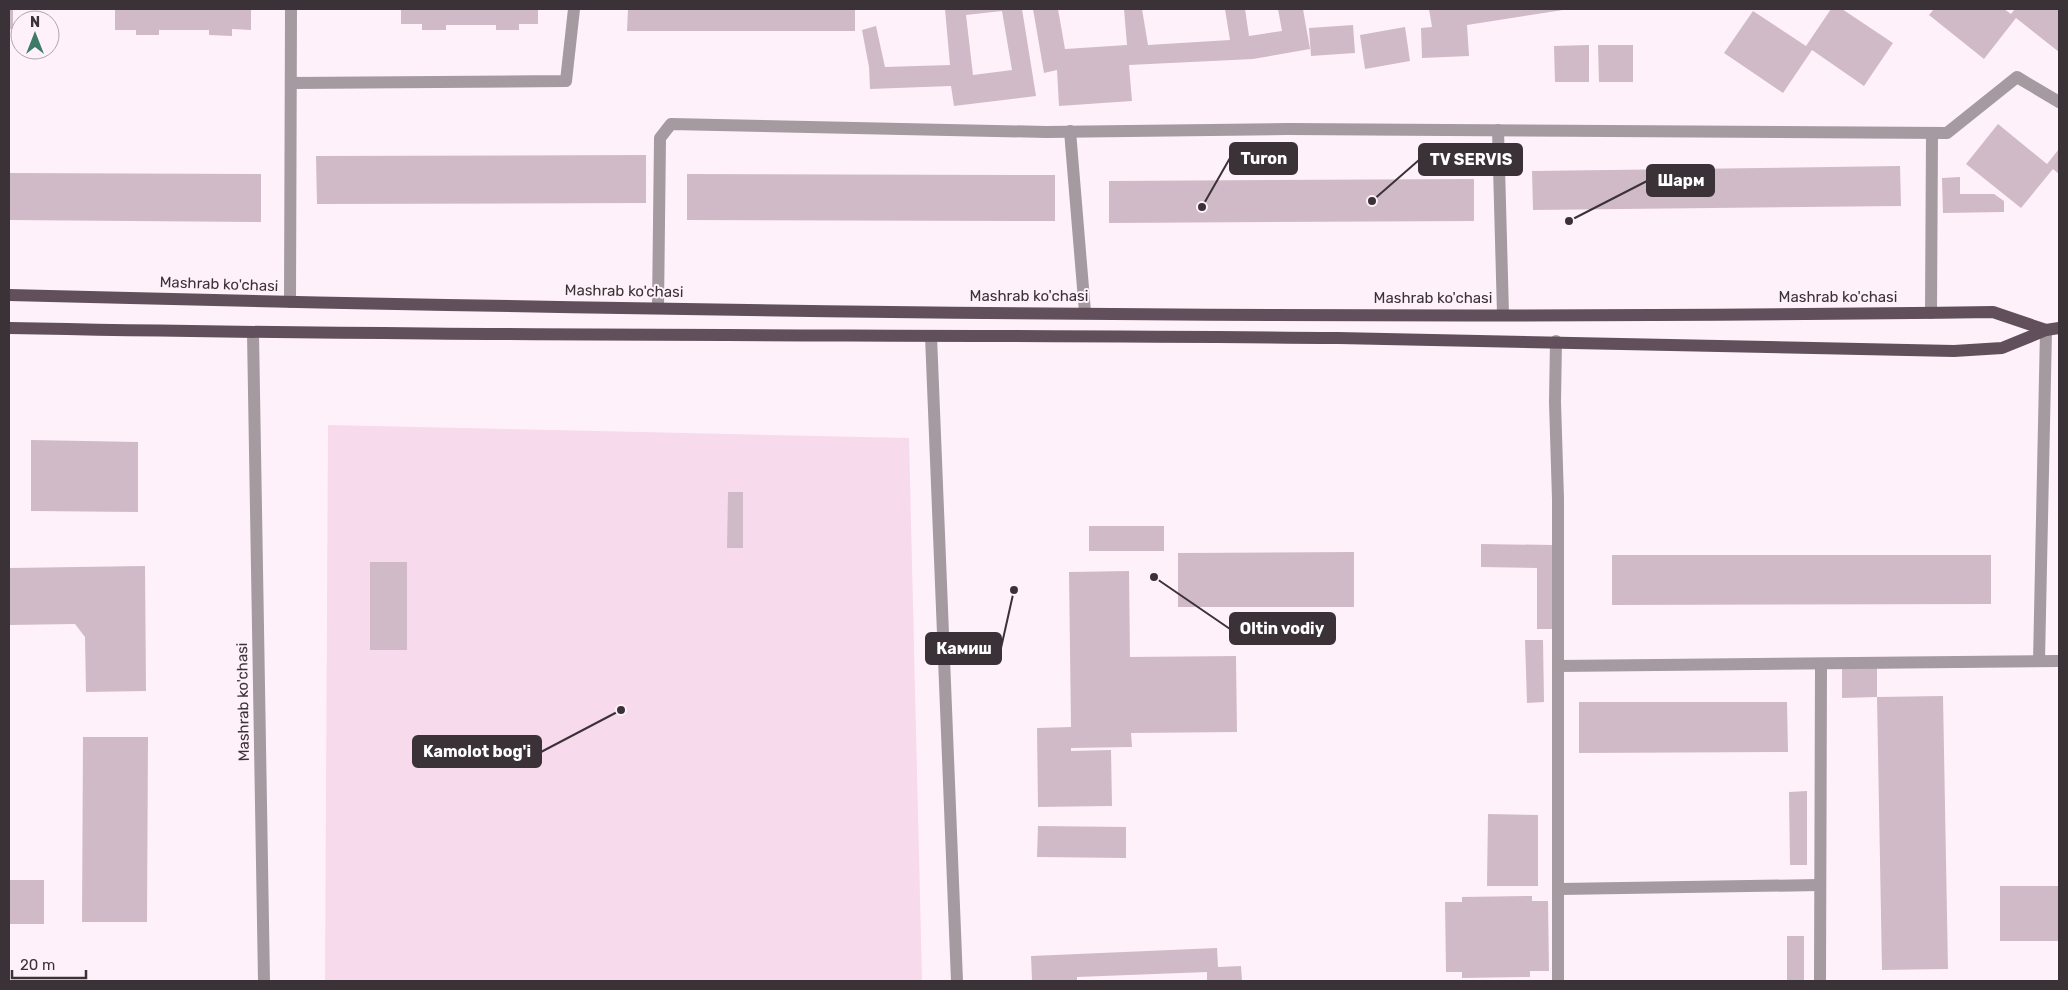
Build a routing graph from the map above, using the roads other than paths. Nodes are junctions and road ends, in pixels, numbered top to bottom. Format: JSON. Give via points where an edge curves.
{"nodes":[{"id":1,"x":292,"y":9,"type":"edge"},
{"id":2,"x":574,"y":9,"type":"edge"},
{"id":3,"x":291,"y":83,"type":"junction"},
{"id":4,"x":2059,"y":102,"type":"edge"},
{"id":5,"x":1498,"y":130,"type":"junction"},
{"id":6,"x":1070,"y":131,"type":"junction"},
{"id":7,"x":1932,"y":133,"type":"junction"},
{"id":8,"x":9,"y":295,"type":"edge"},
{"id":9,"x":290,"y":302,"type":"junction"},
{"id":10,"x":658,"y":308,"type":"junction"},
{"id":11,"x":1085,"y":312,"type":"junction"},
{"id":12,"x":1931,"y":313,"type":"junction"},
{"id":13,"x":1502,"y":314,"type":"junction"},
{"id":14,"x":1335,"y":315,"type":"junction"},
{"id":15,"x":9,"y":328,"type":"edge"},
{"id":16,"x":2059,"y":328,"type":"edge"},
{"id":17,"x":2046,"y":330,"type":"junction"},
{"id":18,"x":253,"y":333,"type":"junction"},
{"id":19,"x":931,"y":336,"type":"junction"},
{"id":20,"x":1335,"y":338,"type":"junction"},
{"id":21,"x":1556,"y":341,"type":"junction"},
{"id":22,"x":2039,"y":661,"type":"junction"},
{"id":23,"x":2059,"y":661,"type":"edge"},
{"id":24,"x":1820,"y":665,"type":"junction"},
{"id":25,"x":1558,"y":666,"type":"junction"},
{"id":26,"x":1820,"y":885,"type":"junction"},
{"id":27,"x":1560,"y":889,"type":"junction"},
{"id":28,"x":264,"y":981,"type":"edge"},
{"id":29,"x":957,"y":981,"type":"edge"},
{"id":30,"x":1558,"y":981,"type":"edge"},
{"id":31,"x":1820,"y":981,"type":"edge"}],
"edges":[{"from":1,"to":3,"type":"street"},
{"from":2,"to":3,"type":"street","via":[[566,81]]},
{"from":3,"to":9,"type":"street"},
{"from":4,"to":7,"type":"street","via":[[2017,77],[1947,133]]},
{"from":5,"to":6,"type":"street"},
{"from":5,"to":7,"type":"street"},
{"from":5,"to":13,"type":"street"},
{"from":6,"to":10,"type":"street","via":[[671,124],[660,138]]},
{"from":6,"to":11,"type":"street"},
{"from":7,"to":12,"type":"street"},
{"from":8,"to":9,"type":"main road","name":"Mashrab ko'chasi"},
{"from":9,"to":10,"type":"main road","name":"Mashrab ko'chasi"},
{"from":10,"to":11,"type":"main road","name":"Mashrab ko'chasi"},
{"from":11,"to":14,"type":"main road","name":"Mashrab ko'chasi"},
{"from":12,"to":13,"type":"main road","name":"Mashrab ko'chasi"},
{"from":12,"to":17,"type":"main road","name":"Mashrab ko'chasi","via":[[1993,312]]},
{"from":13,"to":14,"type":"main road","name":"Mashrab ko'chasi"},
{"from":14,"to":20,"type":"main road"},
{"from":15,"to":18,"type":"main road","name":"Mashrab ko'chasi"},
{"from":16,"to":17,"type":"main road","name":"Mashrab ko'chasi"},
{"from":17,"to":21,"type":"main road","name":"Mashrab ko'chasi","via":[[2002,348],[1954,351]]},
{"from":17,"to":22,"type":"street"},
{"from":18,"to":19,"type":"main road","name":"Mashrab ko'chasi"},
{"from":18,"to":28,"type":"street","name":"Mashrab ko'chasi"},
{"from":19,"to":20,"type":"main road","name":"Mashrab ko'chasi"},
{"from":19,"to":29,"type":"street"},
{"from":20,"to":21,"type":"main road","name":"Mashrab ko'chasi"},
{"from":21,"to":25,"type":"street"},
{"from":22,"to":23,"type":"street"},
{"from":22,"to":24,"type":"street"},
{"from":24,"to":25,"type":"street"},
{"from":24,"to":26,"type":"street"},
{"from":25,"to":27,"type":"street"},
{"from":26,"to":27,"type":"street"},
{"from":26,"to":31,"type":"street"},
{"from":27,"to":30,"type":"street"}]}
